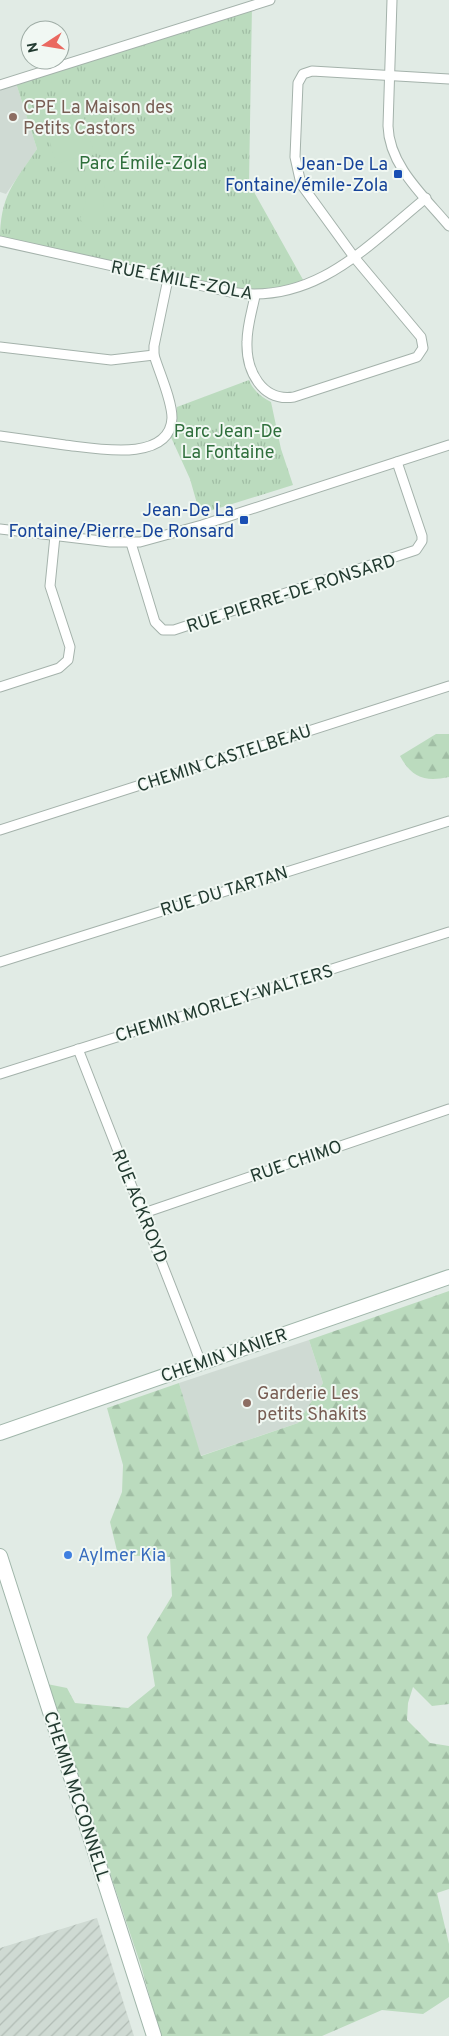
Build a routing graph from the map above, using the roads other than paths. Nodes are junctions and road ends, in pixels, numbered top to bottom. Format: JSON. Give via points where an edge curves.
{"nodes":[{"id":1,"x":270,"y":0,"type":"edge"},
{"id":2,"x":395,"y":0,"type":"edge"},
{"id":3,"x":391,"y":75,"type":"junction"},
{"id":4,"x":449,"y":79,"type":"edge"},
{"id":5,"x":0,"y":85,"type":"edge"},
{"id":6,"x":426,"y":198,"type":"junction"},
{"id":7,"x":449,"y":226,"type":"edge"},
{"id":8,"x":0,"y":241,"type":"edge"},
{"id":9,"x":354,"y":257,"type":"junction"},
{"id":10,"x":168,"y":279,"type":"junction"},
{"id":11,"x":255,"y":296,"type":"junction"},
{"id":12,"x":0,"y":347,"type":"edge"},
{"id":13,"x":154,"y":355,"type":"junction"},
{"id":14,"x":0,"y":436,"type":"edge"},
{"id":15,"x":449,"y":445,"type":"edge"},
{"id":16,"x":397,"y":462,"type":"junction"},
{"id":17,"x":0,"y":529,"type":"edge"},
{"id":18,"x":55,"y":536,"type":"junction"},
{"id":19,"x":131,"y":543,"type":"junction"},
{"id":20,"x":449,"y":686,"type":"edge"},
{"id":21,"x":0,"y":687,"type":"edge"},
{"id":22,"x":449,"y":821,"type":"edge"},
{"id":23,"x":0,"y":830,"type":"edge"},
{"id":24,"x":449,"y":932,"type":"edge"},
{"id":25,"x":0,"y":962,"type":"edge"},
{"id":26,"x":78,"y":1049,"type":"junction"},
{"id":27,"x":0,"y":1074,"type":"edge"},
{"id":28,"x":449,"y":1109,"type":"edge"},
{"id":29,"x":144,"y":1213,"type":"junction"},
{"id":30,"x":449,"y":1277,"type":"edge"},
{"id":31,"x":201,"y":1363,"type":"junction"},
{"id":32,"x":0,"y":1433,"type":"edge"},
{"id":33,"x":0,"y":1556,"type":"edge"},
{"id":34,"x":154,"y":2036,"type":"edge"}],
"edges":[{"from":1,"to":5,"type":"street"},
{"from":2,"to":3,"type":"street"},
{"from":3,"to":4,"type":"street"},
{"from":3,"to":6,"type":"street","via":[[388,126],[391,146],[400,164]]},
{"from":3,"to":9,"type":"street","via":[[312,71],[303,74],[298,83],[295,157],[298,175],[304,191]]},
{"from":6,"to":7,"type":"street"},
{"from":6,"to":9,"type":"street","name":"RUE ÉMILE-ZOLA"},
{"from":8,"to":10,"type":"street","name":"RUE ÉMILE-ZOLA"},
{"from":9,"to":11,"type":"street","name":"RUE ÉMILE-ZOLA","via":[[320,280],[290,290]]},
{"from":9,"to":11,"type":"street","via":[[421,336],[423,348],[412,360],[294,397],[285,399],[269,395],[258,385],[247,348]]},
{"from":10,"to":11,"type":"street","name":"RUE ÉMILE-ZOLA"},
{"from":10,"to":13,"type":"street"},
{"from":12,"to":13,"type":"street","via":[[111,360]]},
{"from":13,"to":14,"type":"street","via":[[172,417],[168,432],[159,441],[132,450],[114,451]]},
{"from":15,"to":16,"type":"street"},
{"from":16,"to":19,"type":"street","via":[[162,537]]},
{"from":16,"to":19,"type":"street","name":"RUE PIERRE-DE RONSARD","via":[[422,536],[416,550],[174,630],[164,630],[155,622]]},
{"from":17,"to":18,"type":"street"},
{"from":18,"to":19,"type":"street"},
{"from":18,"to":21,"type":"street","via":[[50,586],[70,647],[68,660],[59,668]]},
{"from":20,"to":23,"type":"street","name":"CHEMIN CASTELBEAU"},
{"from":22,"to":25,"type":"street","name":"RUE DU TARTAN"},
{"from":24,"to":26,"type":"street","name":"CHEMIN MORLEY-WALTERS"},
{"from":26,"to":27,"type":"street","name":"CHEMIN MORLEY-WALTERS"},
{"from":26,"to":29,"type":"street","name":"RUE ACKROYD"},
{"from":28,"to":29,"type":"street","name":"RUE CHIMO"},
{"from":29,"to":31,"type":"street","name":"RUE ACKROYD"},
{"from":30,"to":31,"type":"street","name":"CHEMIN VANIER"},
{"from":31,"to":32,"type":"street","name":"CHEMIN VANIER"},
{"from":33,"to":34,"type":"street","name":"CHEMIN MCCONNELL"}]}
